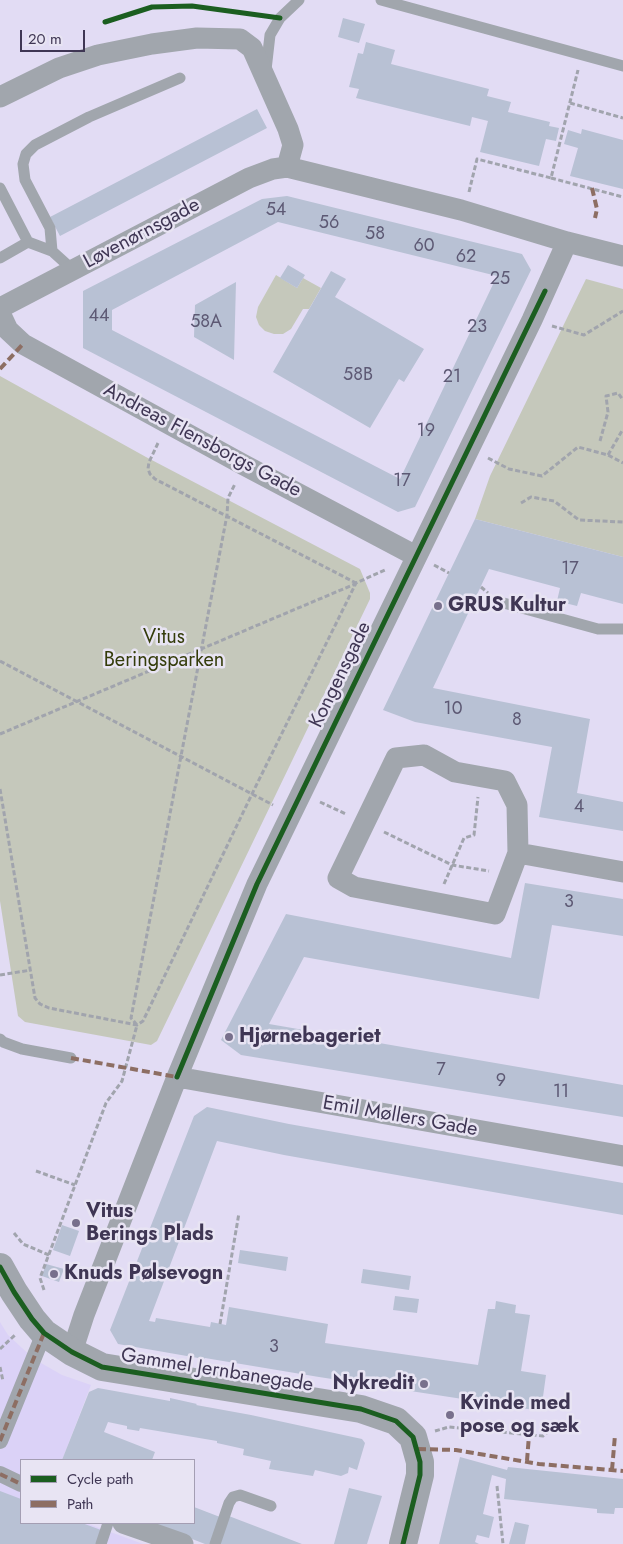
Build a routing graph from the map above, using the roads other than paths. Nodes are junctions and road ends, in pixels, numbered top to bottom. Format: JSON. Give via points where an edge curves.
{"nodes":[{"id":1,"x":299,"y":0,"type":"edge"},
{"id":2,"x":381,"y":0,"type":"edge"},
{"id":3,"x":623,"y":66,"type":"edge"},
{"id":4,"x":180,"y":78,"type":"dead end"},
{"id":5,"x":266,"y":78,"type":"junction"},
{"id":6,"x":0,"y":97,"type":"edge"},
{"id":7,"x":287,"y":167,"type":"junction"},
{"id":8,"x":0,"y":188,"type":"edge"},
{"id":9,"x":28,"y":242,"type":"junction"},
{"id":10,"x":567,"y":242,"type":"junction"},
{"id":11,"x":52,"y":250,"type":"junction"},
{"id":12,"x":623,"y":256,"type":"edge"},
{"id":13,"x":0,"y":258,"type":"edge"},
{"id":14,"x":73,"y":270,"type":"junction"},
{"id":15,"x":0,"y":308,"type":"edge"},
{"id":16,"x":0,"y":313,"type":"edge"},
{"id":17,"x":408,"y":551,"type":"junction"},
{"id":18,"x":500,"y":602,"type":"dead end"},
{"id":19,"x":623,"y":629,"type":"edge"},
{"id":20,"x":518,"y":853,"type":"junction"},
{"id":21,"x":623,"y":872,"type":"edge"},
{"id":22,"x":0,"y":1039,"type":"edge"},
{"id":23,"x":71,"y":1058,"type":"dead end"},
{"id":24,"x":178,"y":1077,"type":"junction"},
{"id":25,"x":623,"y":1156,"type":"edge"},
{"id":26,"x":0,"y":1267,"type":"edge"},
{"id":27,"x":38,"y":1326,"type":"junction"},
{"id":28,"x":72,"y":1352,"type":"junction"},
{"id":29,"x":0,"y":1441,"type":"edge"},
{"id":30,"x":0,"y":1474,"type":"edge"},
{"id":31,"x":20,"y":1484,"type":"edge"},
{"id":32,"x":271,"y":1506,"type":"dead end"},
{"id":33,"x":108,"y":1524,"type":"edge"},
{"id":34,"x":126,"y":1524,"type":"edge"},
{"id":35,"x":101,"y":1544,"type":"edge"},
{"id":36,"x":183,"y":1544,"type":"edge"},
{"id":37,"x":215,"y":1544,"type":"edge"},
{"id":38,"x":403,"y":1544,"type":"edge"}],
"edges":[{"from":1,"to":5,"type":"lane","via":[[280,18],[270,35]]},
{"from":2,"to":3,"type":"lane"},
{"from":4,"to":11,"type":"lane","via":[[89,117],[26,154],[23,164],[25,180],[50,228]]},
{"from":5,"to":6,"type":"street","via":[[252,48],[240,39],[197,38],[98,55],[59,68]]},
{"from":5,"to":7,"type":"street","via":[[293,145]]},
{"from":7,"to":10,"type":"street","name":"Løvenørnsgade"},
{"from":7,"to":14,"type":"street","name":"Løvenørnsgade","via":[[250,178]]},
{"from":8,"to":9,"type":"lane"},
{"from":9,"to":11,"type":"lane"},
{"from":9,"to":13,"type":"lane"},
{"from":10,"to":12,"type":"street","name":"Løvenørnsgade"},
{"from":10,"to":17,"type":"street","name":"Kongensgade","via":[[532,320]]},
{"from":11,"to":14,"type":"lane"},
{"from":14,"to":15,"type":"street","name":"Løvenørnsgade"},
{"from":16,"to":17,"type":"street","name":"Andreas Flensborgs Gade","via":[[8,330],[23,344],[244,466]]},
{"from":17,"to":24,"type":"street","name":"Kongensgade","via":[[302,793],[258,884]]},
{"from":18,"to":19,"type":"lane","via":[[598,629]]},
{"from":20,"to":20,"type":"street","via":[[495,914],[354,886],[338,878],[396,758],[424,755],[454,772],[505,781],[517,804]]},
{"from":20,"to":21,"type":"street"},
{"from":22,"to":23,"type":"lane","via":[[22,1049]]},
{"from":24,"to":25,"type":"street","name":"Emil Møllers Gade"},
{"from":24,"to":28,"type":"street"},
{"from":26,"to":27,"type":"street"},
{"from":27,"to":28,"type":"street"},
{"from":27,"to":29,"type":"street"},
{"from":28,"to":38,"type":"street","name":"Gammel Jernbanegade","via":[[102,1367],[361,1410],[396,1421],[413,1437],[420,1462],[420,1475]]},
{"from":30,"to":31,"type":"street"},
{"from":32,"to":37,"type":"lane","via":[[240,1495],[233,1497]]},
{"from":33,"to":35,"type":"lane"},
{"from":34,"to":36,"type":"street"}]}
